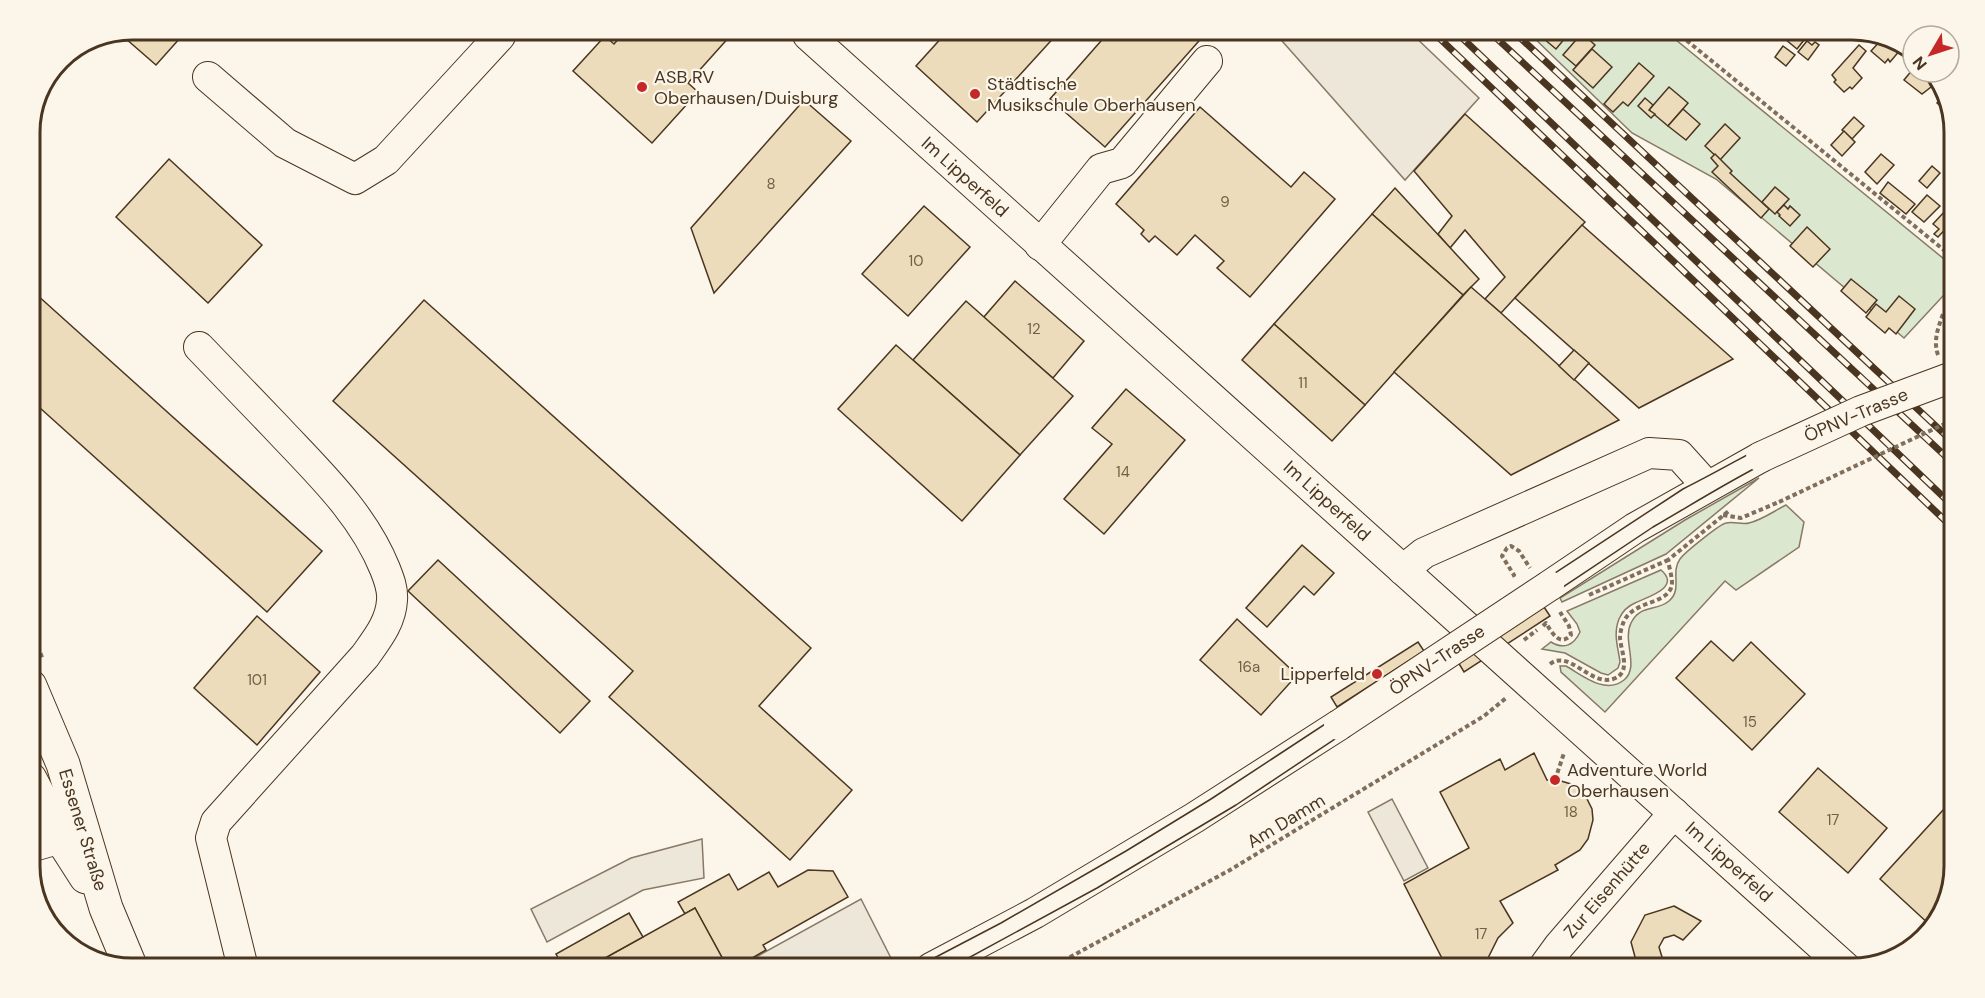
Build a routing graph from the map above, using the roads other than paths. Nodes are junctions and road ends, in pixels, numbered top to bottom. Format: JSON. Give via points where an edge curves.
{"nodes":[{"id":1,"x":496,"y":40,"type":"edge"},
{"id":2,"x":814,"y":40,"type":"edge"},
{"id":3,"x":1208,"y":61,"type":"dead end"},
{"id":4,"x":208,"y":77,"type":"dead end"},
{"id":5,"x":1040,"y":244,"type":"junction"},
{"id":6,"x":199,"y":347,"type":"dead end"},
{"id":7,"x":1944,"y":371,"type":"edge"},
{"id":8,"x":1707,"y":486,"type":"junction"},
{"id":9,"x":1403,"y":570,"type":"junction"},
{"id":10,"x":41,"y":712,"type":"edge"},
{"id":11,"x":41,"y":800,"type":"edge"},
{"id":12,"x":1674,"y":813,"type":"junction"},
{"id":13,"x":61,"y":837,"type":"junction"},
{"id":14,"x":41,"y":843,"type":"edge"},
{"id":15,"x":106,"y":908,"type":"junction"},
{"id":16,"x":127,"y":957,"type":"edge"},
{"id":17,"x":241,"y":958,"type":"edge"},
{"id":18,"x":950,"y":958,"type":"edge"},
{"id":19,"x":1550,"y":958,"type":"edge"},
{"id":20,"x":1835,"y":958,"type":"edge"}],
"edges":[{"from":1,"to":4,"type":"street","via":[[386,160],[355,179],[285,143]]},
{"from":2,"to":5,"type":"street","name":"Im Lipperfeld"},
{"from":3,"to":5,"type":"street","via":[[1122,163],[1101,169]]},
{"from":5,"to":9,"type":"street","name":"Im Lipperfeld"},
{"from":6,"to":17,"type":"street","via":[[359,519],[391,583],[393,598],[381,634],[365,656],[216,822],[211,838]]},
{"from":7,"to":8,"type":"street","name":"ÖPNV-Trasse","bridge":true},
{"from":8,"to":9,"type":"street","via":[[1679,455],[1649,453],[1424,553]]},
{"from":8,"to":18,"type":"street","name":"ÖPNV-Trasse","bridge":true,"via":[[1635,528],[1194,818],[1045,907]]},
{"from":9,"to":12,"type":"street","name":"Im Lipperfeld"},
{"from":10,"to":15,"type":"main road","name":"Essener Straße","via":[[63,764]]},
{"from":11,"to":13,"type":"main road","name":"Essener Straße"},
{"from":12,"to":19,"type":"street","name":"Zur Eisenhütte"},
{"from":12,"to":20,"type":"street","name":"Im Lipperfeld"},
{"from":13,"to":14,"type":"street"},
{"from":13,"to":15,"type":"main road","name":"Essener Straße"},
{"from":15,"to":16,"type":"main road","name":"Essener Straße"}]}
